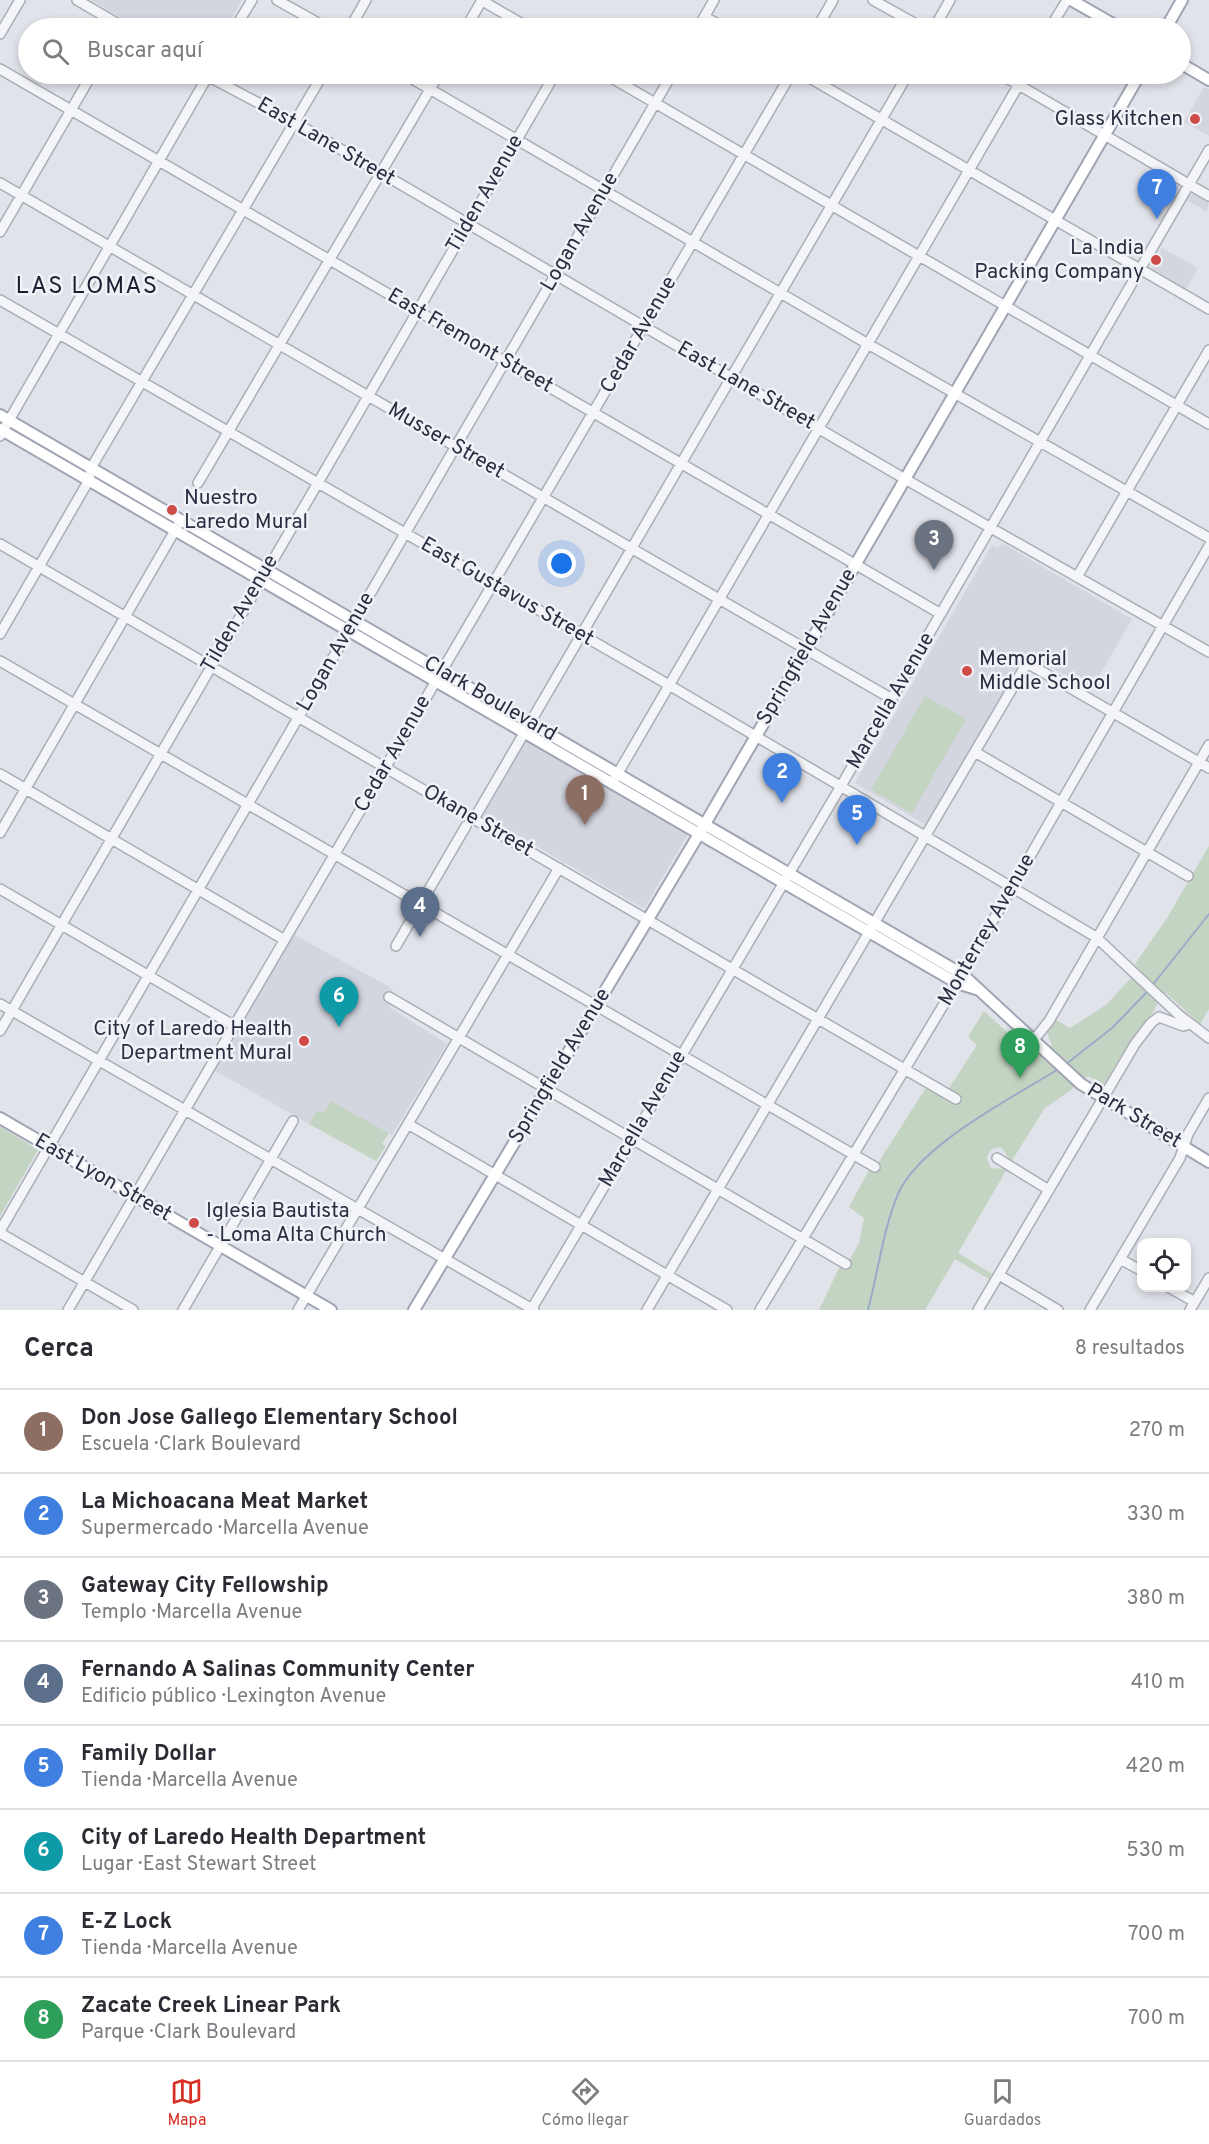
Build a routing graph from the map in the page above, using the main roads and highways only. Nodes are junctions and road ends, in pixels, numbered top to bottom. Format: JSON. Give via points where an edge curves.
{"nodes":[{"id":1,"x":1069,"y":0,"type":"edge"},
{"id":2,"x":1182,"y":0,"type":"edge"},
{"id":3,"x":1102,"y":18,"type":"edge"},
{"id":4,"x":1172,"y":18,"type":"edge"},
{"id":5,"x":1191,"y":69,"type":"edge"},
{"id":6,"x":1209,"y":80,"type":"edge"},
{"id":7,"x":1134,"y":84,"type":"edge"},
{"id":8,"x":2,"y":426,"type":"edge"},
{"id":9,"x":705,"y":824,"type":"junction"},
{"id":10,"x":698,"y":834,"type":"junction"},
{"id":11,"x":873,"y":928,"type":"junction"},
{"id":12,"x":1061,"y":1067,"type":"joint"},
{"id":13,"x":0,"y":1118,"type":"edge"},
{"id":14,"x":1209,"y":1162,"type":"edge"},
{"id":15,"x":331,"y":1310,"type":"edge"},
{"id":16,"x":414,"y":1310,"type":"edge"}],
"edges":[{"from":1,"to":3,"type":"main road"},
{"from":2,"to":4,"type":"main road"},
{"from":5,"to":6,"type":"main road"},
{"from":7,"to":9,"type":"main road","name":"Springfield Avenue"},
{"from":8,"to":9,"type":"main road","name":"Clark Boulevard","via":[[91,468]]},
{"from":8,"to":10,"type":"main road","name":"Clark Boulevard","via":[[88,480]]},
{"from":9,"to":10,"type":"main road","name":"Springfield Avenue"},
{"from":9,"to":11,"type":"main road","name":"Clark Boulevard","via":[[790,873]]},
{"from":10,"to":11,"type":"main road","name":"Clark Boulevard"},
{"from":10,"to":16,"type":"main road","name":"Springfield Avenue"},
{"from":11,"to":12,"type":"main road","name":"Clark Boulevard","via":[[976,989]]},
{"from":12,"to":14,"type":"main road","name":"Park Street","via":[[1102,1099]]},
{"from":13,"to":15,"type":"main road","name":"East Lyon Street"}]}
